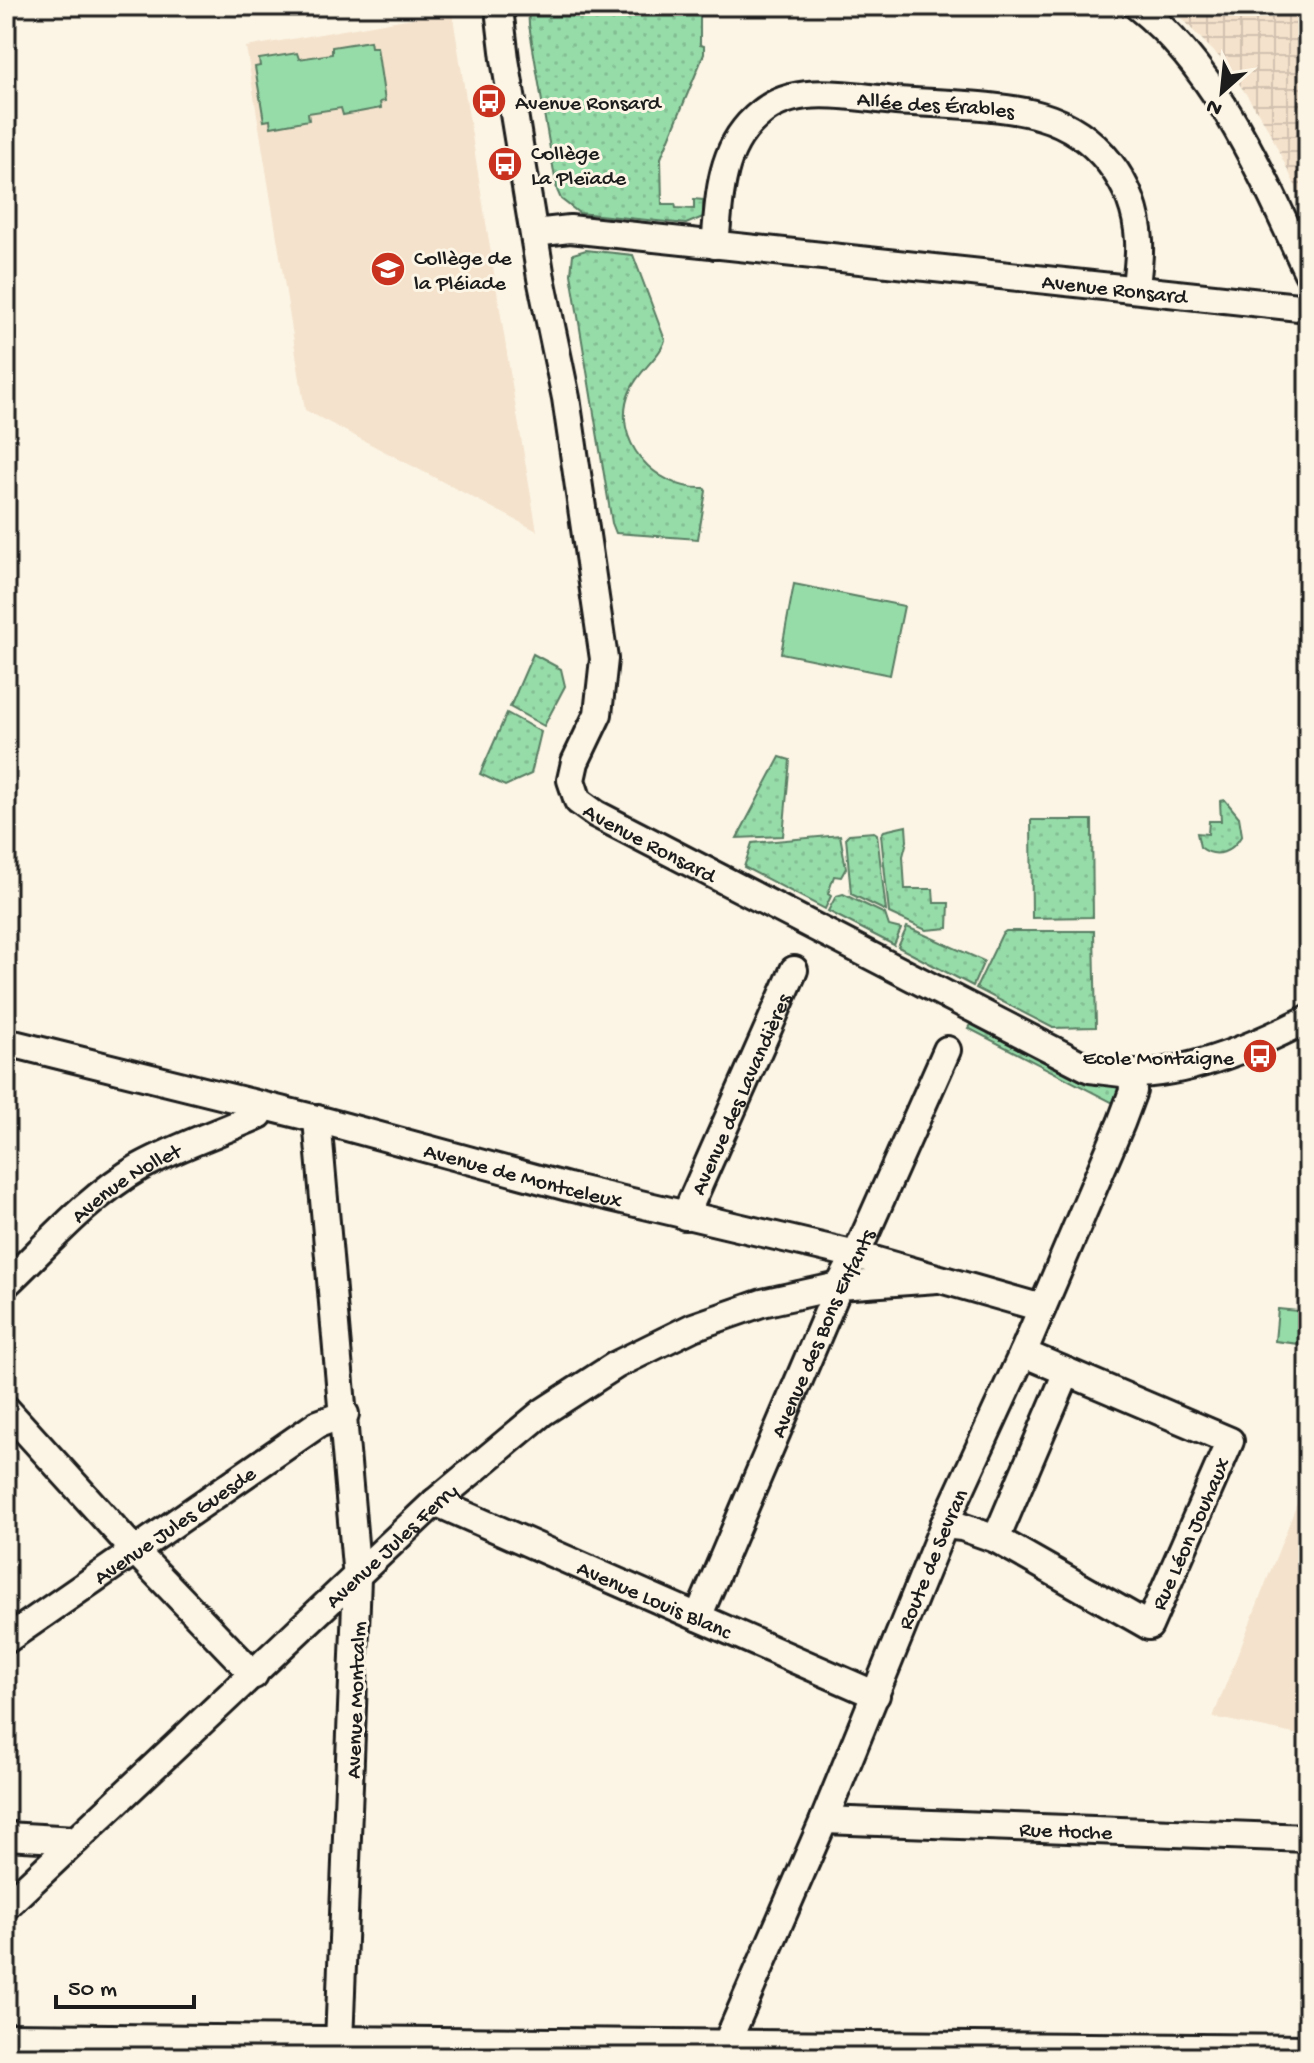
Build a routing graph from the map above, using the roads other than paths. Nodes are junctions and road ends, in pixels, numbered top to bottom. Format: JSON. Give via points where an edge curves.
{"nodes":[{"id":1,"x":501,"y":6,"type":"edge"},
{"id":2,"x":1137,"y":6,"type":"edge"},
{"id":3,"x":534,"y":233,"type":"junction"},
{"id":4,"x":715,"y":245,"type":"junction"},
{"id":5,"x":1308,"y":273,"type":"edge"},
{"id":6,"x":1136,"y":289,"type":"junction"},
{"id":7,"x":1308,"y":308,"type":"edge"},
{"id":8,"x":794,"y":970,"type":"dead end"},
{"id":9,"x":1308,"y":1019,"type":"edge"},
{"id":10,"x":6,"y":1042,"type":"edge"},
{"id":11,"x":947,"y":1050,"type":"dead end"},
{"id":12,"x":1132,"y":1073,"type":"junction"},
{"id":13,"x":261,"y":1106,"type":"junction"},
{"id":14,"x":317,"y":1119,"type":"junction"},
{"id":15,"x":685,"y":1216,"type":"junction"},
{"id":16,"x":856,"y":1255,"type":"junction"},
{"id":17,"x":937,"y":1279,"type":"junction"},
{"id":18,"x":6,"y":1284,"type":"edge"},
{"id":19,"x":839,"y":1286,"type":"junction"},
{"id":20,"x":1042,"y":1308,"type":"junction"},
{"id":21,"x":1023,"y":1353,"type":"junction"},
{"id":22,"x":1067,"y":1372,"type":"junction"},
{"id":23,"x":6,"y":1409,"type":"edge"},
{"id":24,"x":345,"y":1414,"type":"junction"},
{"id":25,"x":435,"y":1502,"type":"junction"},
{"id":26,"x":944,"y":1525,"type":"junction"},
{"id":27,"x":996,"y":1539,"type":"junction"},
{"id":28,"x":135,"y":1551,"type":"junction"},
{"id":29,"x":357,"y":1578,"type":"junction"},
{"id":30,"x":698,"y":1617,"type":"junction"},
{"id":31,"x":6,"y":1640,"type":"edge"},
{"id":32,"x":254,"y":1675,"type":"junction"},
{"id":33,"x":876,"y":1695,"type":"junction"},
{"id":34,"x":824,"y":1820,"type":"junction"},
{"id":35,"x":6,"y":1836,"type":"edge"},
{"id":36,"x":1308,"y":1838,"type":"edge"},
{"id":37,"x":76,"y":1840,"type":"junction"},
{"id":38,"x":6,"y":1906,"type":"edge"},
{"id":39,"x":6,"y":2040,"type":"edge"},
{"id":40,"x":339,"y":2043,"type":"junction"},
{"id":41,"x":726,"y":2045,"type":"junction"},
{"id":42,"x":612,"y":2051,"type":"edge"},
{"id":43,"x":1308,"y":2052,"type":"edge"},
{"id":44,"x":1009,"y":2053,"type":"edge"}],
"edges":[{"from":1,"to":3,"type":"street"},
{"from":2,"to":5,"type":"street","via":[[1156,20],[1215,92]]},
{"from":3,"to":4,"type":"street","name":"Avenue Ronsard","via":[[566,228]]},
{"from":3,"to":12,"type":"street","name":"Avenue Ronsard","via":[[566,398],[604,659],[598,714],[572,771],[578,801],[1073,1062]]},
{"from":4,"to":6,"type":"street","name":"Avenue Ronsard"},
{"from":4,"to":6,"type":"street","name":"Allée des Érables","via":[[727,158],[742,131],[769,107],[819,95],[1025,112],[1084,137],[1118,174],[1138,225]]},
{"from":6,"to":7,"type":"street","name":"Avenue Ronsard"},
{"from":8,"to":15,"type":"street","name":"Avenue des Lavandières"},
{"from":9,"to":12,"type":"street","name":"Avenue Ronsard","via":[[1254,1045],[1200,1062]]},
{"from":10,"to":13,"type":"street","name":"Avenue de Montceleux"},
{"from":11,"to":16,"type":"street","name":"Avenue des Bons Enfants"},
{"from":12,"to":20,"type":"street","name":"Route de Sevran","via":[[1133,1091],[1125,1114]]},
{"from":13,"to":14,"type":"street","name":"Avenue de Montceleux"},
{"from":13,"to":18,"type":"street","name":"Avenue Nollet","via":[[259,1115],[139,1168],[97,1198]]},
{"from":14,"to":15,"type":"street","name":"Avenue de Montceleux"},
{"from":14,"to":24,"type":"street","name":"Avenue Montcalm"},
{"from":15,"to":16,"type":"street","name":"Avenue de Montceleux"},
{"from":16,"to":17,"type":"street","name":"Avenue de Montceleux"},
{"from":16,"to":19,"type":"street","name":"Avenue des Bons Enfants"},
{"from":17,"to":19,"type":"street","name":"Avenue Jules Ferry"},
{"from":17,"to":20,"type":"street","name":"Avenue de Montceleux"},
{"from":19,"to":25,"type":"street","name":"Avenue Jules Ferry","via":[[762,1303],[693,1327],[616,1365],[543,1412]]},
{"from":19,"to":30,"type":"street","name":"Avenue des Bons Enfants"},
{"from":20,"to":21,"type":"street","name":"Route de Sevran"},
{"from":21,"to":22,"type":"street","name":"Rue Léon Jouhaux"},
{"from":21,"to":26,"type":"street","name":"Route de Sevran"},
{"from":22,"to":27,"type":"street"},
{"from":22,"to":27,"type":"street","name":"Rue Léon Jouhaux","via":[[1230,1441],[1149,1626]]},
{"from":23,"to":28,"type":"street"},
{"from":24,"to":28,"type":"street","name":"Avenue Jules Guesde","via":[[318,1424]]},
{"from":24,"to":29,"type":"street","name":"Avenue Montcalm"},
{"from":25,"to":29,"type":"street","name":"Avenue Jules Ferry"},
{"from":25,"to":30,"type":"street","name":"Avenue Louis Blanc"},
{"from":26,"to":27,"type":"street","name":"Rue Léon Jouhaux"},
{"from":26,"to":33,"type":"street","name":"Route de Sevran"},
{"from":28,"to":31,"type":"street","name":"Avenue Jules Guesde"},
{"from":28,"to":32,"type":"street"},
{"from":29,"to":32,"type":"street","name":"Avenue Jules Ferry"},
{"from":29,"to":40,"type":"street","name":"Avenue Montcalm"},
{"from":30,"to":33,"type":"street","name":"Avenue Louis Blanc"},
{"from":32,"to":37,"type":"street","name":"Avenue Jules Ferry"},
{"from":33,"to":34,"type":"street","name":"Route de Sevran"},
{"from":34,"to":36,"type":"street","name":"Rue Hoche"},
{"from":34,"to":41,"type":"street","name":"Route de Sevran"},
{"from":35,"to":37,"type":"street"},
{"from":37,"to":38,"type":"street","name":"Avenue Jules Ferry"},
{"from":39,"to":40,"type":"main road"},
{"from":40,"to":42,"type":"main road"},
{"from":41,"to":42,"type":"main road"},
{"from":41,"to":44,"type":"main road"},
{"from":43,"to":44,"type":"main road"}]}
